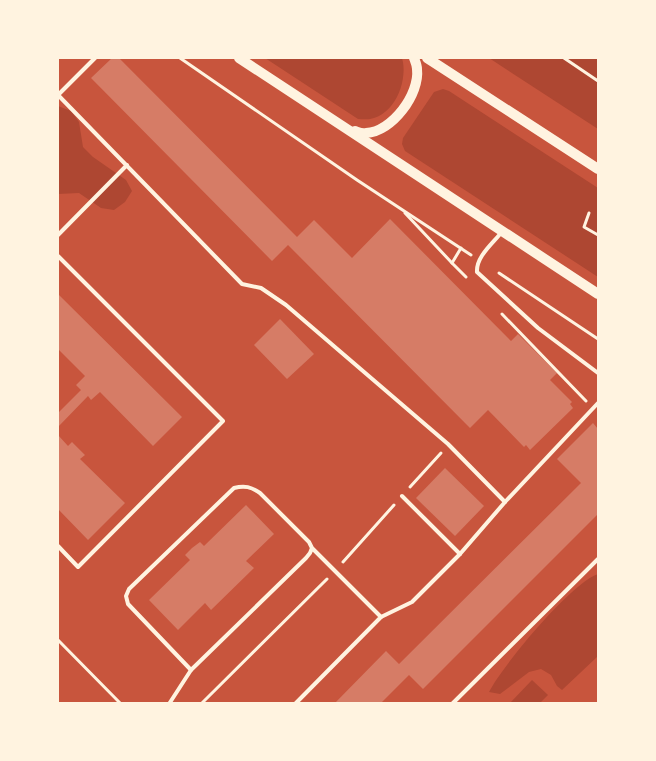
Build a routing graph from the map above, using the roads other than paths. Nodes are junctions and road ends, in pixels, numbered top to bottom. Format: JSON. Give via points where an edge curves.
{"nodes":[{"id":1,"x":95,"y":58,"type":"edge"},
{"id":2,"x":239,"y":58,"type":"edge"},
{"id":3,"x":414,"y":58,"type":"edge"},
{"id":4,"x":427,"y":58,"type":"edge"},
{"id":5,"x":58,"y":95,"type":"edge"},
{"id":6,"x":346,"y":129,"type":"junction"},
{"id":7,"x":127,"y":165,"type":"junction"},
{"id":8,"x":598,"y":169,"type":"edge"},
{"id":9,"x":503,"y":231,"type":"junction"},
{"id":10,"x":58,"y":235,"type":"edge"},
{"id":11,"x":58,"y":256,"type":"edge"},
{"id":12,"x":598,"y":294,"type":"edge"},
{"id":13,"x":598,"y":373,"type":"edge"},
{"id":14,"x":598,"y":402,"type":"edge"},
{"id":15,"x":594,"y":408,"type":"junction"},
{"id":16,"x":598,"y":412,"type":"edge"},
{"id":17,"x":402,"y":496,"type":"dead end"},
{"id":18,"x":505,"y":502,"type":"junction"},
{"id":19,"x":58,"y":546,"type":"edge"},
{"id":20,"x":312,"y":548,"type":"junction"},
{"id":21,"x":460,"y":554,"type":"junction"},
{"id":22,"x":598,"y":559,"type":"edge"},
{"id":23,"x":381,"y":617,"type":"junction"},
{"id":24,"x":191,"y":670,"type":"junction"},
{"id":25,"x":169,"y":704,"type":"edge"},
{"id":26,"x":295,"y":704,"type":"edge"},
{"id":27,"x":452,"y":704,"type":"edge"}],
"edges":[{"from":1,"to":5,"type":"lane"},
{"from":2,"to":6,"type":"main road"},
{"from":3,"to":6,"type":"main road","via":[[416,85],[397,117],[382,129],[365,134]]},
{"from":4,"to":8,"type":"main road"},
{"from":5,"to":7,"type":"lane"},
{"from":6,"to":9,"type":"main road"},
{"from":7,"to":10,"type":"lane"},
{"from":7,"to":18,"type":"lane","via":[[242,284],[261,288],[286,305],[448,444]]},
{"from":9,"to":12,"type":"main road"},
{"from":9,"to":13,"type":"lane","via":[[479,260],[477,272],[538,328]]},
{"from":11,"to":19,"type":"lane","via":[[224,421],[78,567]]},
{"from":14,"to":15,"type":"lane"},
{"from":15,"to":16,"type":"lane"},
{"from":15,"to":18,"type":"lane"},
{"from":17,"to":21,"type":"lane"},
{"from":18,"to":21,"type":"lane"},
{"from":20,"to":23,"type":"lane"},
{"from":20,"to":24,"type":"lane","via":[[306,558]]},
{"from":20,"to":24,"type":"lane","via":[[310,542],[260,493],[252,487],[241,486],[234,488],[129,589],[126,596],[128,604]]},
{"from":21,"to":23,"type":"lane","via":[[412,602]]},
{"from":22,"to":27,"type":"lane"},
{"from":23,"to":26,"type":"lane"},
{"from":24,"to":25,"type":"lane"}]}
